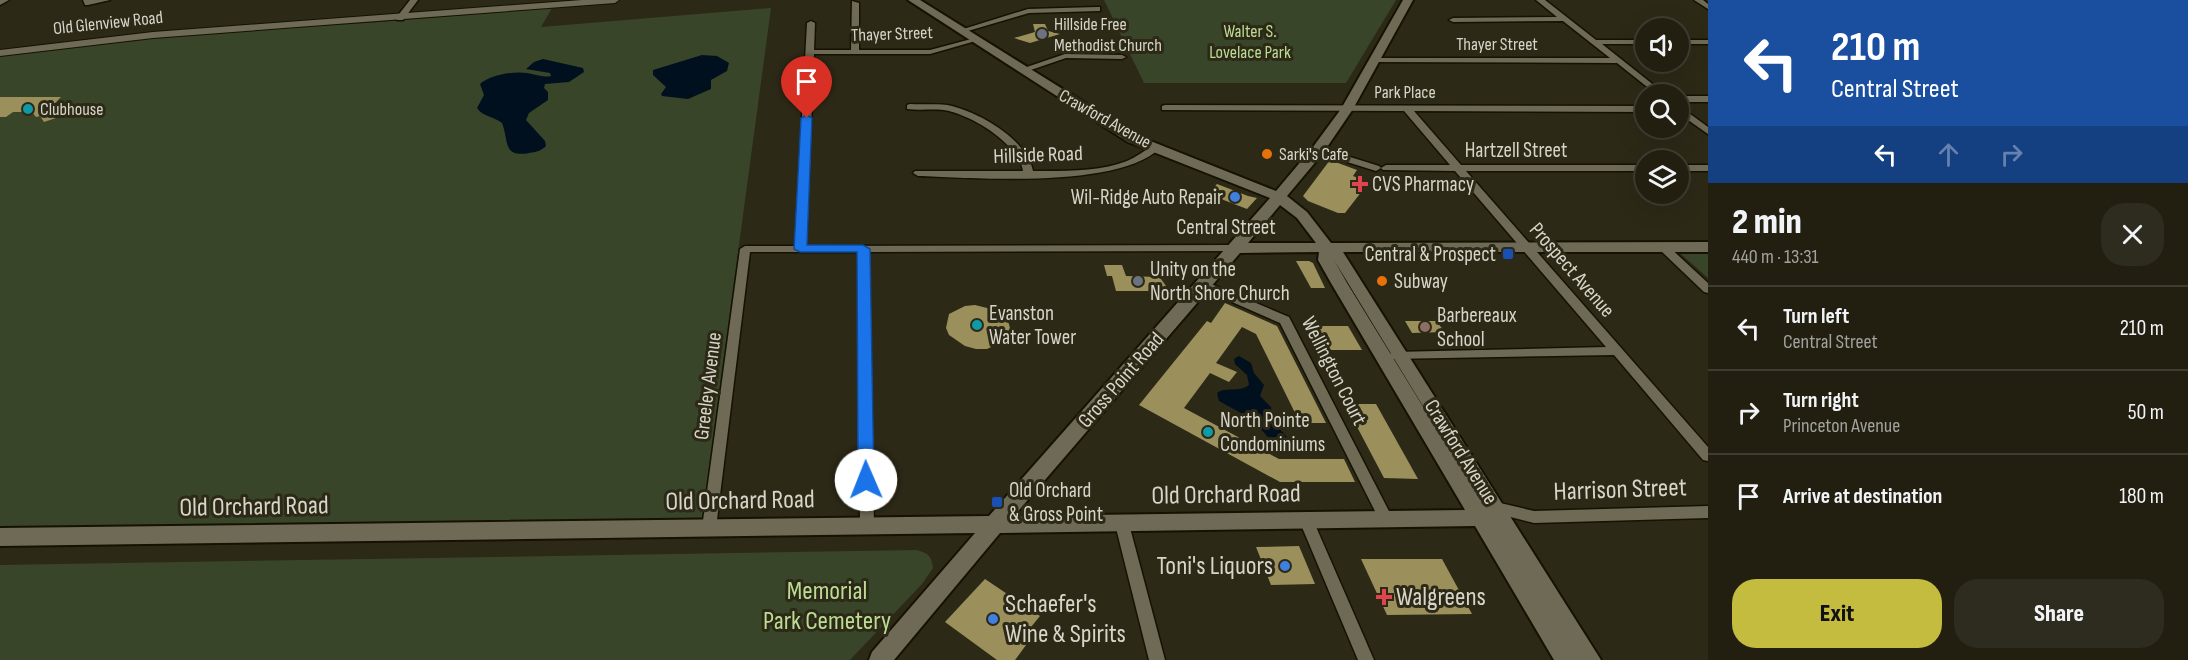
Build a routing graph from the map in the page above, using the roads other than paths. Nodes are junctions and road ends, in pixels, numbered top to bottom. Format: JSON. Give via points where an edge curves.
{"nodes":[{"id":1,"x":5,"y":0,"type":"edge"},
{"id":2,"x":87,"y":0,"type":"edge"},
{"id":3,"x":106,"y":0,"type":"edge"},
{"id":4,"x":414,"y":0,"type":"edge"},
{"id":5,"x":615,"y":0,"type":"edge"},
{"id":6,"x":914,"y":0,"type":"edge"},
{"id":7,"x":1034,"y":0,"type":"edge"},
{"id":8,"x":1408,"y":0,"type":"edge"},
{"id":9,"x":1541,"y":0,"type":"edge"},
{"id":10,"x":1698,"y":0,"type":"edge"},
{"id":11,"x":0,"y":3,"type":"edge"},
{"id":12,"x":542,"y":3,"type":"edge"},
{"id":13,"x":855,"y":3,"type":"dead end"},
{"id":14,"x":1708,"y":7,"type":"edge"},
{"id":15,"x":1037,"y":9,"type":"junction"},
{"id":16,"x":1098,"y":9,"type":"dead end"},
{"id":17,"x":400,"y":18,"type":"junction"},
{"id":18,"x":1565,"y":19,"type":"junction"},
{"id":19,"x":1454,"y":20,"type":"dead end"},
{"id":20,"x":811,"y":23,"type":"dead end"},
{"id":21,"x":961,"y":31,"type":"junction"},
{"id":22,"x":975,"y":40,"type":"junction"},
{"id":23,"x":1595,"y":42,"type":"junction"},
{"id":24,"x":1635,"y":42,"type":"edge"},
{"id":25,"x":1689,"y":42,"type":"edge"},
{"id":26,"x":1708,"y":42,"type":"edge"},
{"id":27,"x":810,"y":52,"type":"junction"},
{"id":28,"x":0,"y":53,"type":"edge"},
{"id":29,"x":855,"y":53,"type":"junction"},
{"id":30,"x":1122,"y":57,"type":"dead end"},
{"id":31,"x":1375,"y":60,"type":"junction"},
{"id":32,"x":1618,"y":61,"type":"junction"},
{"id":33,"x":1022,"y":70,"type":"junction"},
{"id":34,"x":1648,"y":84,"type":"edge"},
{"id":35,"x":1708,"y":99,"type":"edge"},
{"id":36,"x":1689,"y":104,"type":"edge"},
{"id":37,"x":910,"y":107,"type":"dead end"},
{"id":38,"x":1165,"y":108,"type":"dead end"},
{"id":39,"x":1347,"y":109,"type":"junction"},
{"id":40,"x":1407,"y":109,"type":"junction"},
{"id":41,"x":1635,"y":109,"type":"edge"},
{"id":42,"x":1689,"y":115,"type":"edge"},
{"id":43,"x":1708,"y":131,"type":"edge"},
{"id":44,"x":1155,"y":148,"type":"junction"},
{"id":45,"x":1318,"y":150,"type":"junction"},
{"id":46,"x":1458,"y":168,"type":"junction"},
{"id":47,"x":1635,"y":168,"type":"edge"},
{"id":48,"x":1689,"y":168,"type":"edge"},
{"id":49,"x":1708,"y":168,"type":"edge"},
{"id":50,"x":918,"y":173,"type":"dead end"},
{"id":51,"x":1029,"y":175,"type":"junction"},
{"id":52,"x":1279,"y":196,"type":"junction"},
{"id":53,"x":1526,"y":247,"type":"junction"},
{"id":54,"x":1663,"y":247,"type":"junction"},
{"id":55,"x":1708,"y":247,"type":"edge"},
{"id":56,"x":1236,"y":248,"type":"junction"},
{"id":57,"x":1326,"y":248,"type":"junction"},
{"id":58,"x":745,"y":249,"type":"joint"},
{"id":59,"x":800,"y":249,"type":"junction"},
{"id":60,"x":863,"y":249,"type":"junction"},
{"id":61,"x":1204,"y":285,"type":"junction"},
{"id":62,"x":1708,"y":289,"type":"edge"},
{"id":63,"x":1617,"y":351,"type":"junction"},
{"id":64,"x":1392,"y":356,"type":"junction"},
{"id":65,"x":1708,"y":456,"type":"edge"},
{"id":66,"x":1708,"y":512,"type":"edge"},
{"id":67,"x":1534,"y":517,"type":"junction"},
{"id":68,"x":1495,"y":518,"type":"junction"},
{"id":69,"x":1386,"y":519,"type":"junction"},
{"id":70,"x":1306,"y":520,"type":"junction"},
{"id":71,"x":1122,"y":524,"type":"junction"},
{"id":72,"x":994,"y":525,"type":"junction"},
{"id":73,"x":867,"y":526,"type":"junction"},
{"id":74,"x":710,"y":528,"type":"junction"},
{"id":75,"x":0,"y":537,"type":"edge"},
{"id":76,"x":880,"y":660,"type":"edge"},
{"id":77,"x":1157,"y":660,"type":"edge"},
{"id":78,"x":1366,"y":660,"type":"edge"},
{"id":79,"x":1566,"y":660,"type":"edge"},
{"id":80,"x":1590,"y":660,"type":"edge"}],
"edges":[{"from":1,"to":11,"type":"street"},
{"from":2,"to":3,"type":"street"},
{"from":4,"to":17,"type":"street"},
{"from":5,"to":12,"type":"street","name":"Old Glenview Road"},
{"from":6,"to":21,"type":"main road","name":"Crawford Avenue"},
{"from":7,"to":15,"type":"street"},
{"from":8,"to":31,"type":"main road","name":"Gross Point Road"},
{"from":9,"to":18,"type":"street"},
{"from":10,"to":14,"type":"street"},
{"from":12,"to":17,"type":"street","name":"Old Glenview Road"},
{"from":13,"to":29,"type":"street"},
{"from":15,"to":16,"type":"street"},
{"from":15,"to":21,"type":"street"},
{"from":17,"to":28,"type":"street","name":"Old Glenview Road","via":[[113,38]]},
{"from":18,"to":19,"type":"street"},
{"from":18,"to":23,"type":"street"},
{"from":20,"to":27,"type":"street"},
{"from":21,"to":22,"type":"main road","name":"Crawford Avenue"},
{"from":22,"to":29,"type":"street","name":"Thayer Street","via":[[930,52]]},
{"from":22,"to":33,"type":"main road","name":"Crawford Avenue"},
{"from":23,"to":24,"type":"street"},
{"from":23,"to":32,"type":"street"},
{"from":25,"to":26,"type":"street"},
{"from":27,"to":29,"type":"street","name":"Thayer Street"},
{"from":27,"to":59,"type":"street"},
{"from":30,"to":33,"type":"street","via":[[1065,57]]},
{"from":31,"to":32,"type":"street","name":"Thayer Street"},
{"from":31,"to":39,"type":"main road","name":"Gross Point Road"},
{"from":32,"to":34,"type":"street"},
{"from":33,"to":44,"type":"main road","name":"Crawford Avenue","via":[[1133,139]]},
{"from":35,"to":36,"type":"street"},
{"from":37,"to":51,"type":"street","via":[[949,108],[979,120],[1017,148],[1026,160]]},
{"from":38,"to":39,"type":"street","name":"Park Place"},
{"from":39,"to":40,"type":"street","name":"Park Place"},
{"from":39,"to":45,"type":"main road","name":"Gross Point Road"},
{"from":40,"to":41,"type":"street","name":"Park Place"},
{"from":40,"to":46,"type":"street","name":"Prospect Avenue"},
{"from":42,"to":43,"type":"street"},
{"from":44,"to":51,"type":"street","name":"Hillside Road","via":[[1130,163],[1099,170]]},
{"from":44,"to":52,"type":"main road","name":"Crawford Avenue"},
{"from":45,"to":46,"type":"street","name":"Hartzell Street","via":[[1381,168]]},
{"from":45,"to":52,"type":"main road","name":"Gross Point Road"},
{"from":46,"to":47,"type":"street","name":"Hartzell Street"},
{"from":46,"to":53,"type":"street","name":"Prospect Avenue"},
{"from":48,"to":49,"type":"street"},
{"from":50,"to":51,"type":"street","name":"Hillside Road"},
{"from":52,"to":56,"type":"main road","name":"Gross Point Road"},
{"from":52,"to":57,"type":"main road","name":"Crawford Avenue","via":[[1302,215]]},
{"from":53,"to":54,"type":"main road","name":"Central Street"},
{"from":53,"to":57,"type":"main road","name":"Central Street"},
{"from":53,"to":63,"type":"street","name":"Prospect Avenue"},
{"from":54,"to":55,"type":"main road","name":"Central Street"},
{"from":54,"to":62,"type":"street"},
{"from":56,"to":57,"type":"main road","name":"Central Street"},
{"from":56,"to":60,"type":"street","name":"Central Street"},
{"from":56,"to":61,"type":"main road","name":"Gross Point Road"},
{"from":57,"to":64,"type":"main road","name":"Crawford Avenue","via":[[1326,261]]},
{"from":58,"to":59,"type":"street","name":"Central Street"},
{"from":58,"to":74,"type":"street","name":"Greeley Avenue"},
{"from":59,"to":60,"type":"street","name":"Central Street"},
{"from":60,"to":73,"type":"street"},
{"from":61,"to":69,"type":"street","name":"Wellington Court","via":[[1286,320]]},
{"from":61,"to":72,"type":"main road","name":"Gross Point Road"},
{"from":63,"to":64,"type":"street"},
{"from":63,"to":65,"type":"street","name":"Prospect Avenue"},
{"from":64,"to":68,"type":"main road","name":"Crawford Avenue"},
{"from":66,"to":67,"type":"street","name":"Harrison Street"},
{"from":67,"to":68,"type":"street","name":"Harrison Street"},
{"from":67,"to":68,"type":"street","name":"Harrison Street"},
{"from":68,"to":69,"type":"main road","name":"Old Orchard Road"},
{"from":68,"to":79,"type":"main road","name":"Crawford Avenue"},
{"from":68,"to":80,"type":"main road","name":"Crawford Avenue"},
{"from":69,"to":70,"type":"main road","name":"Old Orchard Road"},
{"from":70,"to":71,"type":"main road","name":"Old Orchard Road"},
{"from":70,"to":78,"type":"street"},
{"from":71,"to":72,"type":"main road","name":"Old Orchard Road"},
{"from":71,"to":77,"type":"street"},
{"from":72,"to":73,"type":"main road","name":"Old Orchard Road"},
{"from":72,"to":76,"type":"main road","name":"Gross Point Road"},
{"from":73,"to":74,"type":"main road","name":"Old Orchard Road"},
{"from":74,"to":75,"type":"main road","name":"Old Orchard Road"}]}
